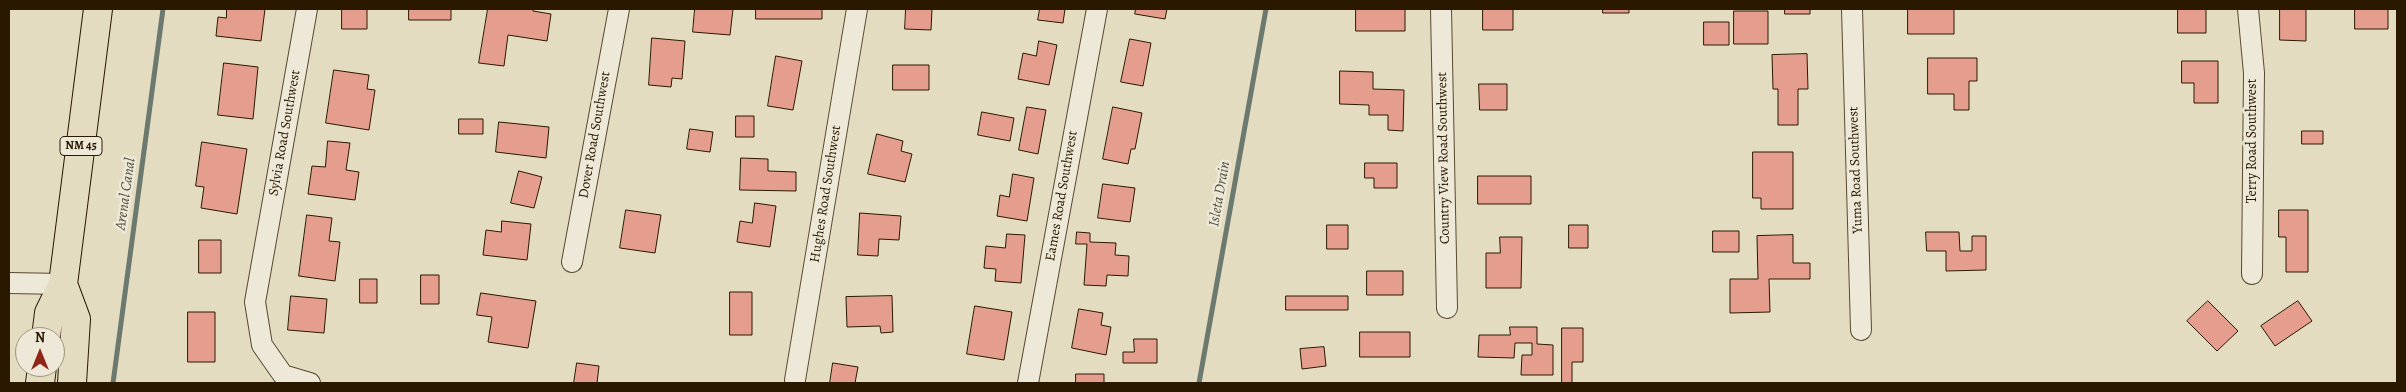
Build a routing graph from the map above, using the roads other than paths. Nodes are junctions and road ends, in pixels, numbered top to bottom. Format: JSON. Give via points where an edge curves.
{"nodes":[{"id":1,"x":98,"y":9,"type":"edge"},
{"id":2,"x":307,"y":9,"type":"edge"},
{"id":3,"x":619,"y":9,"type":"edge"},
{"id":4,"x":857,"y":9,"type":"edge"},
{"id":5,"x":1097,"y":9,"type":"edge"},
{"id":6,"x":1440,"y":9,"type":"edge"},
{"id":7,"x":1852,"y":9,"type":"edge"},
{"id":8,"x":2248,"y":9,"type":"edge"},
{"id":9,"x":572,"y":262,"type":"dead end"},
{"id":10,"x":2252,"y":274,"type":"dead end"},
{"id":11,"x":9,"y":283,"type":"edge"},
{"id":12,"x":64,"y":284,"type":"junction"},
{"id":13,"x":1448,"y":308,"type":"dead end"},
{"id":14,"x":47,"y":327,"type":"edge"},
{"id":15,"x":1861,"y":330,"type":"dead end"},
{"id":16,"x":795,"y":380,"type":"dead end"},
{"id":17,"x":72,"y":383,"type":"edge"},
{"id":18,"x":310,"y":383,"type":"edge"},
{"id":19,"x":1028,"y":383,"type":"edge"}],
"edges":[{"from":1,"to":12,"type":"main road","number":"NM 45"},
{"from":2,"to":18,"type":"street","name":"Sylvia Road Southwest","via":[[254,302],[262,345],[283,375]]},
{"from":3,"to":9,"type":"street","name":"Dover Road Southwest"},
{"from":4,"to":16,"type":"street","name":"Hughes Road Southwest"},
{"from":5,"to":19,"type":"street","name":"Eames Road Southwest"},
{"from":6,"to":13,"type":"street","name":"Country View Road Southwest"},
{"from":7,"to":15,"type":"street","name":"Yuma Road Southwest"},
{"from":8,"to":10,"type":"street","name":"Terry Road Southwest","via":[[2254,73]]},
{"from":11,"to":12,"type":"street"},
{"from":12,"to":14,"type":"main road","number":"NM 45","via":[[49,313]]},
{"from":12,"to":17,"type":"main road","number":"NM 45","via":[[76,318]]}]}
